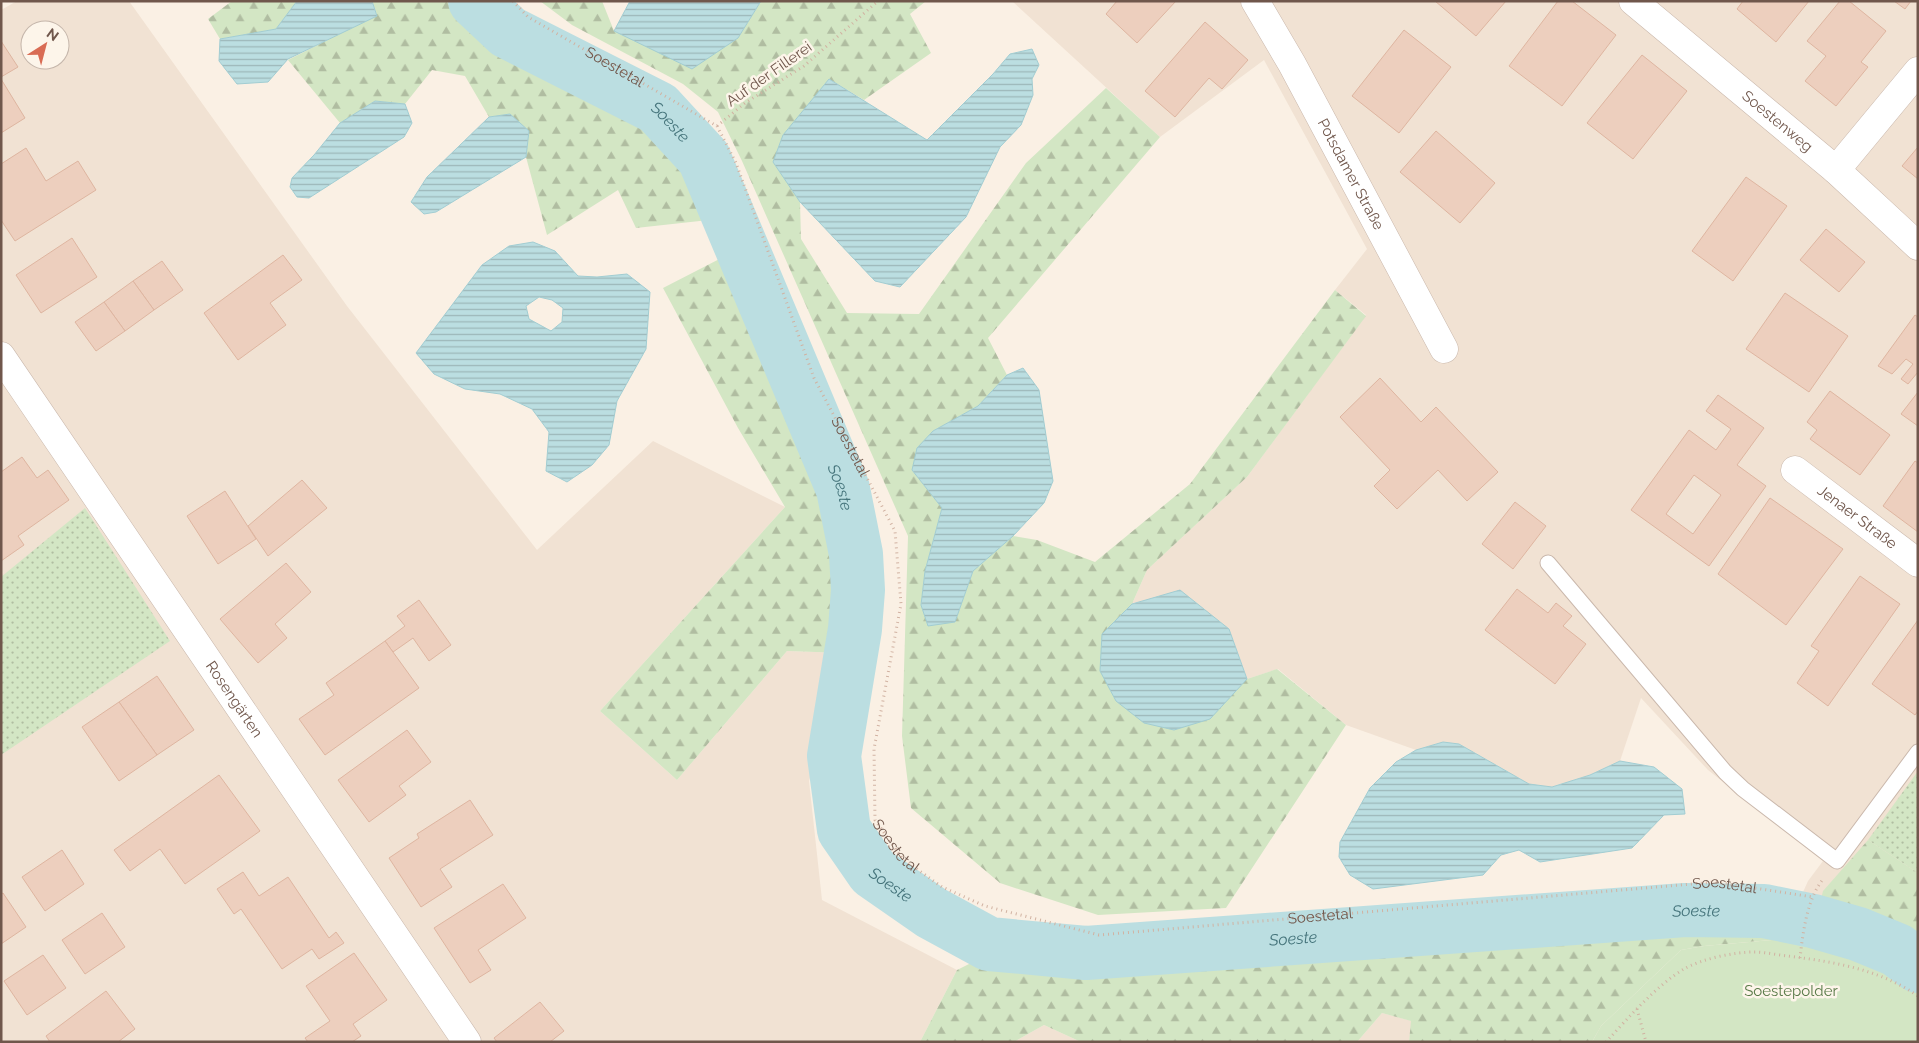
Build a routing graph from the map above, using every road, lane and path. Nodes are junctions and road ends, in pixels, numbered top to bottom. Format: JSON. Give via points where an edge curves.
{"nodes":[{"id":1,"x":513,"y":1,"type":"edge"},
{"id":2,"x":878,"y":1,"type":"edge"},
{"id":3,"x":1255,"y":1,"type":"edge"},
{"id":4,"x":1633,"y":1,"type":"edge"},
{"id":5,"x":1918,"y":71,"type":"edge"},
{"id":6,"x":717,"y":126,"type":"junction"},
{"id":7,"x":1836,"y":170,"type":"junction"},
{"id":8,"x":1918,"y":246,"type":"edge"},
{"id":9,"x":1444,"y":349,"type":"dead end"},
{"id":10,"x":1,"y":356,"type":"edge"},
{"id":11,"x":1795,"y":470,"type":"dead end"},
{"id":12,"x":1918,"y":562,"type":"edge"},
{"id":13,"x":1548,"y":563,"type":"dead end"},
{"id":14,"x":1918,"y":752,"type":"edge"},
{"id":15,"x":1800,"y":958,"type":"junction"},
{"id":16,"x":1918,"y":996,"type":"edge"},
{"id":17,"x":1637,"y":1008,"type":"junction"},
{"id":18,"x":467,"y":1042,"type":"edge"},
{"id":19,"x":1606,"y":1042,"type":"edge"},
{"id":20,"x":1646,"y":1042,"type":"edge"}],
"edges":[{"from":1,"to":6,"type":"path","name":"Soestetal","via":[[528,17]]},
{"from":2,"to":6,"type":"path","name":"Auf der Fillerei","via":[[804,66]]},
{"from":3,"to":9,"type":"street","name":"Potsdamer Straße"},
{"from":4,"to":7,"type":"street","name":"Soestenweg"},
{"from":5,"to":7,"type":"street"},
{"from":6,"to":15,"type":"path","name":"Soestetal","via":[[736,163],[814,378],[895,531],[901,604],[874,749],[875,820],[903,859],[942,886],[985,906],[1099,935],[1715,882],[1813,897]]},
{"from":7,"to":8,"type":"street","name":"Soestenweg"},
{"from":10,"to":18,"type":"street","name":"Rosengärten"},
{"from":11,"to":12,"type":"street","name":"Jenaer Straße"},
{"from":13,"to":14,"type":"lane","via":[[1725,772],[1837,861]]},
{"from":15,"to":16,"type":"path","via":[[1848,965],[1876,974]]},
{"from":15,"to":17,"type":"path","via":[[1754,952],[1713,958],[1684,969]]},
{"from":17,"to":19,"type":"path"},
{"from":17,"to":20,"type":"path"}]}
